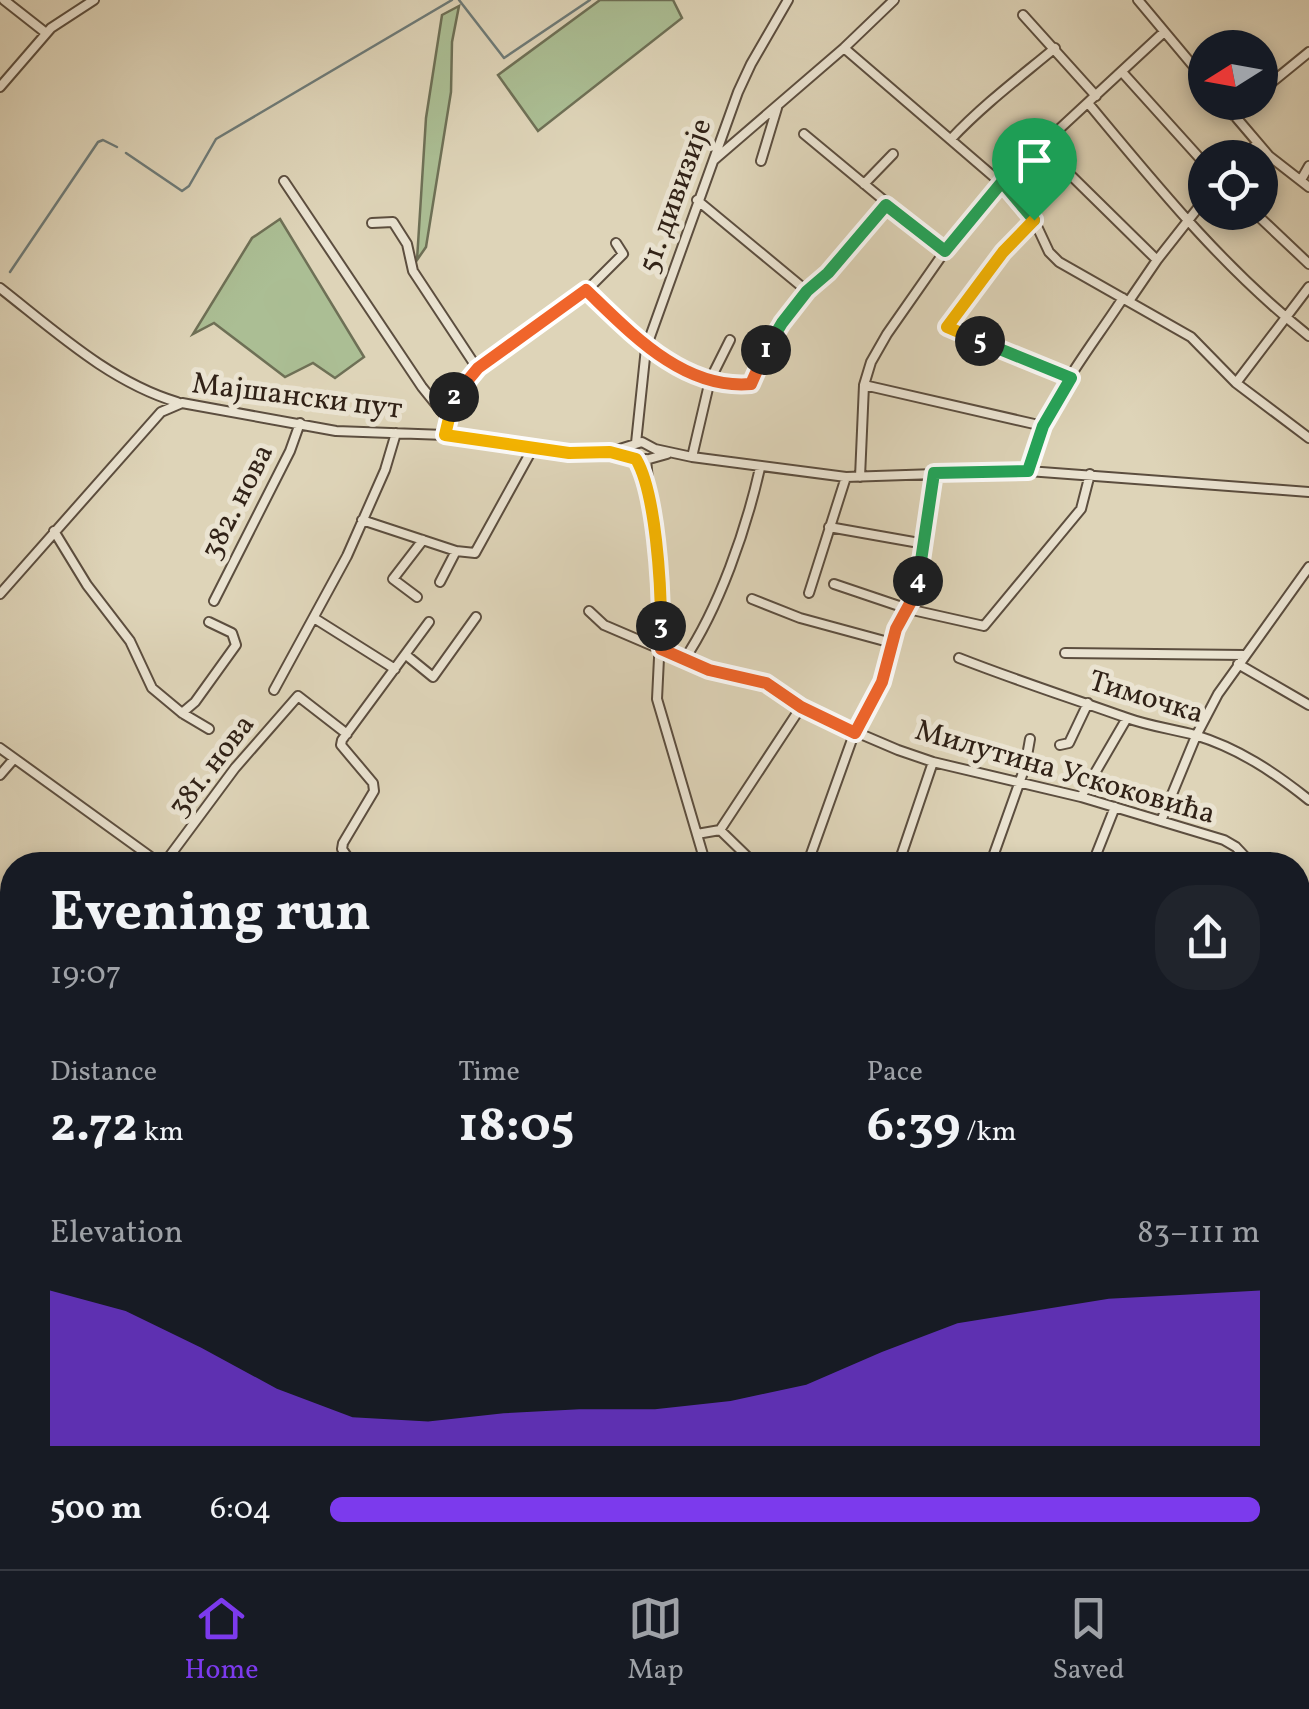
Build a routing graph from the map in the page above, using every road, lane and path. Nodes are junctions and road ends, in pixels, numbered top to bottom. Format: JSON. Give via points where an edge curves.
{"nodes":[{"id":1,"x":94,"y":0,"type":"edge"},
{"id":2,"x":788,"y":0,"type":"edge"},
{"id":3,"x":894,"y":0,"type":"edge"},
{"id":4,"x":1138,"y":0,"type":"edge"},
{"id":5,"x":10,"y":2,"type":"edge"},
{"id":6,"x":1023,"y":15,"type":"dead end"},
{"id":7,"x":1164,"y":32,"type":"junction"},
{"id":8,"x":46,"y":33,"type":"junction"},
{"id":9,"x":844,"y":48,"type":"junction"},
{"id":10,"x":1055,"y":48,"type":"junction"},
{"id":11,"x":1308,"y":54,"type":"edge"},
{"id":12,"x":1188,"y":60,"type":"edge"},
{"id":13,"x":1122,"y":72,"type":"junction"},
{"id":14,"x":1278,"y":78,"type":"edge"},
{"id":15,"x":0,"y":87,"type":"edge"},
{"id":16,"x":1096,"y":96,"type":"junction"},
{"id":17,"x":1088,"y":103,"type":"junction"},
{"id":18,"x":777,"y":107,"type":"junction"},
{"id":19,"x":1237,"y":120,"type":"edge"},
{"id":20,"x":804,"y":134,"type":"dead end"},
{"id":21,"x":951,"y":140,"type":"junction"},
{"id":22,"x":1254,"y":140,"type":"edge"},
{"id":23,"x":1188,"y":145,"type":"edge"},
{"id":24,"x":1041,"y":146,"type":"junction"},
{"id":25,"x":893,"y":154,"type":"dead end"},
{"id":26,"x":761,"y":161,"type":"dead end"},
{"id":27,"x":1278,"y":161,"type":"edge"},
{"id":28,"x":710,"y":164,"type":"junction"},
{"id":29,"x":1309,"y":166,"type":"edge"},
{"id":30,"x":284,"y":181,"type":"dead end"},
{"id":31,"x":1002,"y":182,"type":"junction"},
{"id":32,"x":864,"y":184,"type":"junction"},
{"id":33,"x":1305,"y":184,"type":"edge"},
{"id":34,"x":697,"y":200,"type":"junction"},
{"id":35,"x":886,"y":205,"type":"junction"},
{"id":36,"x":1034,"y":220,"type":"junction"},
{"id":37,"x":1186,"y":221,"type":"junction"},
{"id":38,"x":372,"y":223,"type":"dead end"},
{"id":39,"x":1273,"y":230,"type":"edge"},
{"id":40,"x":616,"y":243,"type":"dead end"},
{"id":41,"x":945,"y":251,"type":"junction"},
{"id":42,"x":1156,"y":260,"type":"junction"},
{"id":43,"x":1309,"y":264,"type":"edge"},
{"id":44,"x":1309,"y":287,"type":"edge"},
{"id":45,"x":0,"y":288,"type":"edge"},
{"id":46,"x":586,"y":290,"type":"junction"},
{"id":47,"x":807,"y":291,"type":"junction"},
{"id":48,"x":1126,"y":300,"type":"junction"},
{"id":49,"x":1285,"y":317,"type":"junction"},
{"id":50,"x":1309,"y":336,"type":"edge"},
{"id":51,"x":730,"y":340,"type":"dead end"},
{"id":52,"x":646,"y":348,"type":"junction"},
{"id":53,"x":478,"y":368,"type":"junction"},
{"id":54,"x":1071,"y":378,"type":"junction"},
{"id":55,"x":710,"y":380,"type":"junction"},
{"id":56,"x":1236,"y":383,"type":"junction"},
{"id":57,"x":864,"y":385,"type":"junction"},
{"id":58,"x":182,"y":403,"type":"junction"},
{"id":59,"x":447,"y":418,"type":"junction"},
{"id":60,"x":638,"y":419,"type":"junction"},
{"id":61,"x":300,"y":423,"type":"junction"},
{"id":62,"x":1043,"y":426,"type":"junction"},
{"id":63,"x":396,"y":433,"type":"junction"},
{"id":64,"x":445,"y":435,"type":"junction"},
{"id":65,"x":1309,"y":438,"type":"edge"},
{"id":66,"x":635,"y":444,"type":"junction"},
{"id":67,"x":649,"y":446,"type":"junction"},
{"id":68,"x":533,"y":448,"type":"junction"},
{"id":69,"x":610,"y":452,"type":"junction"},
{"id":70,"x":672,"y":454,"type":"junction"},
{"id":71,"x":692,"y":457,"type":"junction"},
{"id":72,"x":635,"y":458,"type":"junction"},
{"id":73,"x":647,"y":459,"type":"junction"},
{"id":74,"x":760,"y":468,"type":"junction"},
{"id":75,"x":1028,"y":471,"type":"junction"},
{"id":76,"x":934,"y":473,"type":"junction"},
{"id":77,"x":1090,"y":474,"type":"junction"},
{"id":78,"x":860,"y":476,"type":"junction"},
{"id":79,"x":846,"y":477,"type":"junction"},
{"id":80,"x":647,"y":486,"type":"junction"},
{"id":81,"x":1309,"y":492,"type":"edge"},
{"id":82,"x":362,"y":520,"type":"junction"},
{"id":83,"x":829,"y":528,"type":"junction"},
{"id":84,"x":54,"y":531,"type":"junction"},
{"id":85,"x":423,"y":540,"type":"junction"},
{"id":86,"x":925,"y":544,"type":"junction"},
{"id":87,"x":456,"y":550,"type":"junction"},
{"id":88,"x":1309,"y":567,"type":"edge"},
{"id":89,"x":0,"y":572,"type":"edge"},
{"id":90,"x":12,"y":579,"type":"junction"},
{"id":91,"x":440,"y":582,"type":"dead end"},
{"id":92,"x":834,"y":584,"type":"dead end"},
{"id":93,"x":1298,"y":584,"type":"junction"},
{"id":94,"x":1309,"y":592,"type":"edge"},
{"id":95,"x":809,"y":593,"type":"dead end"},
{"id":96,"x":0,"y":594,"type":"edge"},
{"id":97,"x":417,"y":597,"type":"dead end"},
{"id":98,"x":752,"y":599,"type":"dead end"},
{"id":99,"x":214,"y":601,"type":"dead end"},
{"id":100,"x":589,"y":610,"type":"dead end"},
{"id":101,"x":908,"y":610,"type":"junction"},
{"id":102,"x":476,"y":617,"type":"dead end"},
{"id":103,"x":314,"y":618,"type":"junction"},
{"id":104,"x":209,"y":622,"type":"dead end"},
{"id":105,"x":429,"y":622,"type":"dead end"},
{"id":106,"x":892,"y":644,"type":"junction"},
{"id":107,"x":661,"y":649,"type":"junction"},
{"id":108,"x":1065,"y":654,"type":"dead end"},
{"id":109,"x":406,"y":655,"type":"junction"},
{"id":110,"x":1245,"y":655,"type":"junction"},
{"id":111,"x":959,"y":658,"type":"dead end"},
{"id":112,"x":684,"y":660,"type":"junction"},
{"id":113,"x":1238,"y":664,"type":"junction"},
{"id":114,"x":395,"y":670,"type":"junction"},
{"id":115,"x":274,"y":690,"type":"dead end"},
{"id":116,"x":1088,"y":704,"type":"junction"},
{"id":117,"x":1309,"y":705,"type":"edge"},
{"id":118,"x":801,"y":707,"type":"junction"},
{"id":119,"x":182,"y":714,"type":"junction"},
{"id":120,"x":1128,"y":718,"type":"junction"},
{"id":121,"x":209,"y":728,"type":"dead end"},
{"id":122,"x":855,"y":733,"type":"junction"},
{"id":123,"x":347,"y":734,"type":"junction"},
{"id":124,"x":1196,"y":736,"type":"junction"},
{"id":125,"x":1030,"y":739,"type":"dead end"},
{"id":126,"x":1060,"y":745,"type":"dead end"},
{"id":127,"x":0,"y":748,"type":"edge"},
{"id":128,"x":13,"y":760,"type":"junction"},
{"id":129,"x":933,"y":762,"type":"junction"},
{"id":130,"x":0,"y":774,"type":"edge"},
{"id":131,"x":1019,"y":783,"type":"junction"},
{"id":132,"x":1081,"y":797,"type":"junction"},
{"id":133,"x":1309,"y":800,"type":"edge"},
{"id":134,"x":1115,"y":806,"type":"junction"},
{"id":135,"x":1161,"y":821,"type":"junction"},
{"id":136,"x":720,"y":830,"type":"junction"},
{"id":137,"x":697,"y":834,"type":"junction"},
{"id":138,"x":144,"y":852,"type":"edge"},
{"id":139,"x":173,"y":852,"type":"edge"},
{"id":140,"x":344,"y":852,"type":"edge"},
{"id":141,"x":702,"y":852,"type":"edge"},
{"id":142,"x":743,"y":852,"type":"edge"},
{"id":143,"x":813,"y":852,"type":"edge"},
{"id":144,"x":902,"y":852,"type":"edge"},
{"id":145,"x":995,"y":852,"type":"edge"},
{"id":146,"x":1097,"y":852,"type":"edge"},
{"id":147,"x":1240,"y":852,"type":"edge"}],
"edges":[{"from":1,"to":8,"type":"street"},
{"from":2,"to":28,"type":"street","name":"51. дивизије","via":[[751,64]]},
{"from":3,"to":9,"type":"street"},
{"from":4,"to":7,"type":"street"},
{"from":5,"to":8,"type":"street"},
{"from":6,"to":10,"type":"street"},
{"from":7,"to":12,"type":"street"},
{"from":7,"to":13,"type":"street"},
{"from":8,"to":15,"type":"street"},
{"from":9,"to":18,"type":"street"},
{"from":9,"to":21,"type":"street"},
{"from":10,"to":16,"type":"street"},
{"from":10,"to":21,"type":"street"},
{"from":11,"to":14,"type":"street"},
{"from":13,"to":16,"type":"street"},
{"from":13,"to":23,"type":"street"},
{"from":16,"to":17,"type":"street"},
{"from":17,"to":24,"type":"street"},
{"from":17,"to":37,"type":"street"},
{"from":18,"to":26,"type":"street"},
{"from":18,"to":28,"type":"street"},
{"from":19,"to":22,"type":"street"},
{"from":20,"to":32,"type":"street"},
{"from":21,"to":31,"type":"street"},
{"from":24,"to":31,"type":"street"},
{"from":24,"to":42,"type":"street"},
{"from":25,"to":32,"type":"street"},
{"from":27,"to":33,"type":"street"},
{"from":28,"to":34,"type":"street","name":"51. дивизије"},
{"from":29,"to":33,"type":"street"},
{"from":30,"to":59,"type":"street"},
{"from":31,"to":36,"type":"street"},
{"from":31,"to":41,"type":"street"},
{"from":32,"to":35,"type":"street"},
{"from":34,"to":47,"type":"street"},
{"from":34,"to":52,"type":"street","name":"51. дивизије"},
{"from":35,"to":41,"type":"street"},
{"from":35,"to":47,"type":"street"},
{"from":36,"to":48,"type":"street","via":[[1059,262]]},
{"from":36,"to":54,"type":"street","via":[[947,327]]},
{"from":37,"to":42,"type":"street"},
{"from":37,"to":49,"type":"street"},
{"from":38,"to":53,"type":"street","via":[[393,222],[413,271]]},
{"from":39,"to":43,"type":"street"},
{"from":40,"to":46,"type":"street","via":[[623,254]]},
{"from":41,"to":57,"type":"street","via":[[878,348]]},
{"from":42,"to":48,"type":"street"},
{"from":44,"to":49,"type":"street"},
{"from":45,"to":58,"type":"street","via":[[114,373]]},
{"from":46,"to":52,"type":"street"},
{"from":46,"to":53,"type":"street"},
{"from":47,"to":55,"type":"street","via":[[772,338],[751,384]]},
{"from":48,"to":54,"type":"street"},
{"from":48,"to":56,"type":"street","via":[[1191,337]]},
{"from":49,"to":50,"type":"street"},
{"from":49,"to":56,"type":"street"},
{"from":51,"to":55,"type":"street"},
{"from":52,"to":55,"type":"street"},
{"from":52,"to":60,"type":"street","name":"51. дивизије"},
{"from":53,"to":59,"type":"street"},
{"from":54,"to":62,"type":"street"},
{"from":55,"to":71,"type":"street"},
{"from":56,"to":65,"type":"street"},
{"from":57,"to":62,"type":"street"},
{"from":57,"to":78,"type":"street"},
{"from":58,"to":61,"type":"street","name":"Мајшански пут"},
{"from":58,"to":84,"type":"street","name":"Мајшански пут","via":[[161,412]]},
{"from":59,"to":64,"type":"street"},
{"from":60,"to":66,"type":"street","name":"51. дивизије"},
{"from":60,"to":67,"type":"street","name":"51. дивизије"},
{"from":61,"to":63,"type":"street","name":"Мајшански пут"},
{"from":61,"to":99,"type":"street","name":"382. нова"},
{"from":62,"to":75,"type":"street"},
{"from":63,"to":64,"type":"street","name":"Мајшански пут"},
{"from":63,"to":82,"type":"street"},
{"from":64,"to":68,"type":"street","name":"Мајшански пут"},
{"from":66,"to":67,"type":"street"},
{"from":66,"to":69,"type":"street","name":"Мајшански пут"},
{"from":66,"to":72,"type":"street","name":"51. дивизије"},
{"from":67,"to":70,"type":"street"},
{"from":67,"to":73,"type":"street"},
{"from":68,"to":69,"type":"street","name":"Мајшански пут"},
{"from":68,"to":87,"type":"street","via":[[474,553]]},
{"from":69,"to":72,"type":"street","name":"Мајшански пут"},
{"from":70,"to":71,"type":"street"},
{"from":70,"to":73,"type":"street"},
{"from":71,"to":74,"type":"street"},
{"from":72,"to":73,"type":"street","name":"Мајшански пут"},
{"from":72,"to":80,"type":"street"},
{"from":73,"to":80,"type":"street"},
{"from":74,"to":79,"type":"street"},
{"from":74,"to":112,"type":"street","via":[[738,545]]},
{"from":75,"to":76,"type":"street"},
{"from":75,"to":77,"type":"street"},
{"from":76,"to":78,"type":"street"},
{"from":76,"to":86,"type":"street"},
{"from":77,"to":81,"type":"street"},
{"from":77,"to":101,"type":"street","via":[[1082,509],[984,626]]},
{"from":78,"to":79,"type":"street"},
{"from":79,"to":83,"type":"street"},
{"from":80,"to":107,"type":"street"},
{"from":82,"to":85,"type":"street"},
{"from":82,"to":103,"type":"street"},
{"from":83,"to":86,"type":"street"},
{"from":83,"to":95,"type":"street"},
{"from":84,"to":90,"type":"street","name":"Мајшански пут"},
{"from":84,"to":119,"type":"street","via":[[127,636],[152,688]]},
{"from":85,"to":87,"type":"street"},
{"from":85,"to":97,"type":"street","via":[[394,579]]},
{"from":86,"to":101,"type":"street"},
{"from":87,"to":91,"type":"street"},
{"from":88,"to":93,"type":"street"},
{"from":89,"to":90,"type":"street"},
{"from":90,"to":96,"type":"street","name":"Мајшански пут"},
{"from":92,"to":101,"type":"street"},
{"from":93,"to":94,"type":"street"},
{"from":93,"to":110,"type":"street"},
{"from":98,"to":106,"type":"street"},
{"from":100,"to":107,"type":"street","name":"Милутина Ускоковића","via":[[604,625]]},
{"from":101,"to":106,"type":"street"},
{"from":102,"to":109,"type":"street","via":[[433,677]]},
{"from":103,"to":114,"type":"street"},
{"from":103,"to":115,"type":"street"},
{"from":104,"to":119,"type":"street","via":[[232,633],[236,645]]},
{"from":105,"to":109,"type":"street"},
{"from":106,"to":122,"type":"street","via":[[882,682]]},
{"from":107,"to":112,"type":"street","name":"Милутина Ускоковића"},
{"from":107,"to":137,"type":"street","via":[[657,700]]},
{"from":108,"to":110,"type":"street"},
{"from":109,"to":114,"type":"street"},
{"from":110,"to":113,"type":"street"},
{"from":111,"to":116,"type":"street","name":"Тимочка"},
{"from":112,"to":118,"type":"street","name":"Милутина Ускоковића","via":[[766,683]]},
{"from":113,"to":117,"type":"street"},
{"from":113,"to":124,"type":"street"},
{"from":114,"to":123,"type":"street"},
{"from":116,"to":120,"type":"street","name":"Тимочка"},
{"from":116,"to":126,"type":"street","via":[[1069,743]]},
{"from":118,"to":122,"type":"street","name":"Милутина Ускоковића"},
{"from":118,"to":136,"type":"street"},
{"from":119,"to":121,"type":"street"},
{"from":120,"to":124,"type":"street","name":"Тимочка"},
{"from":120,"to":132,"type":"street"},
{"from":122,"to":129,"type":"street","name":"Милутина Ускоковића"},
{"from":122,"to":143,"type":"street"},
{"from":123,"to":139,"type":"street","name":"381. нова","via":[[298,696]]},
{"from":123,"to":140,"type":"street","via":[[341,746],[374,792]]},
{"from":124,"to":133,"type":"street","name":"Тимочка","via":[[1250,758]]},
{"from":124,"to":135,"type":"street"},
{"from":125,"to":131,"type":"street"},
{"from":127,"to":128,"type":"street"},
{"from":128,"to":130,"type":"street"},
{"from":128,"to":138,"type":"street"},
{"from":129,"to":131,"type":"street","name":"Милутина Ускоковића"},
{"from":129,"to":144,"type":"street"},
{"from":131,"to":132,"type":"street","name":"Милутина Ускоковића"},
{"from":131,"to":145,"type":"street"},
{"from":132,"to":134,"type":"street","name":"Милутина Ускоковића"},
{"from":134,"to":135,"type":"street","name":"Милутина Ускоковића"},
{"from":134,"to":146,"type":"street"},
{"from":135,"to":147,"type":"street","name":"Милутина Ускоковића","via":[[1224,840]]},
{"from":136,"to":137,"type":"street"},
{"from":136,"to":142,"type":"street"},
{"from":137,"to":141,"type":"street"}]}
